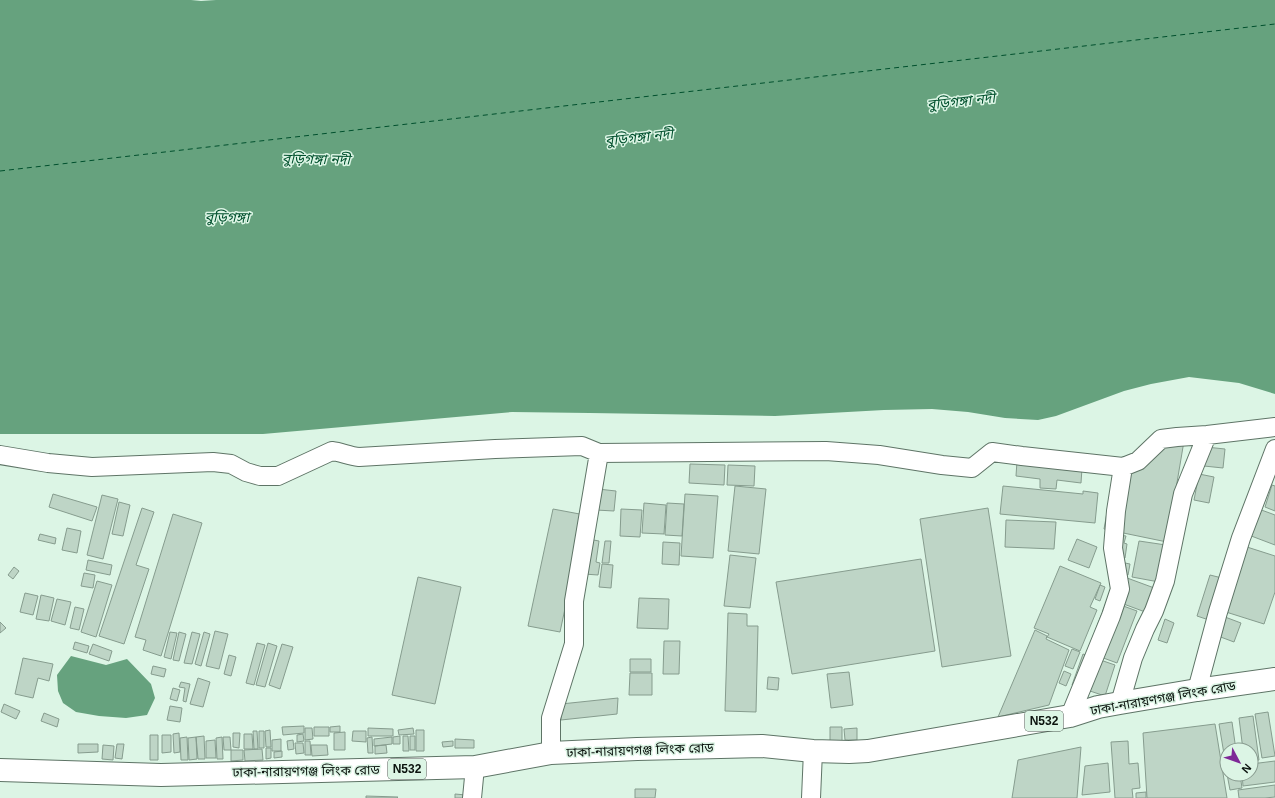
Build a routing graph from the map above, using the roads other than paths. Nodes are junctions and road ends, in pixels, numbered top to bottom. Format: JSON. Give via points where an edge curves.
{"nodes":[{"id":1,"x":1275,"y":427,"type":"edge"},
{"id":2,"x":1207,"y":435,"type":"junction"},
{"id":3,"x":1275,"y":449,"type":"edge"},
{"id":4,"x":599,"y":453,"type":"junction"},
{"id":5,"x":0,"y":455,"type":"edge"},
{"id":6,"x":1123,"y":467,"type":"junction"},
{"id":7,"x":1275,"y":679,"type":"edge"},
{"id":8,"x":1196,"y":690,"type":"junction"},
{"id":9,"x":1120,"y":703,"type":"junction"},
{"id":10,"x":1070,"y":716,"type":"junction"},
{"id":11,"x":812,"y":751,"type":"junction"},
{"id":12,"x":551,"y":753,"type":"junction"},
{"id":13,"x":475,"y":767,"type":"junction"},
{"id":14,"x":0,"y":770,"type":"edge"},
{"id":15,"x":472,"y":798,"type":"edge"},
{"id":16,"x":811,"y":798,"type":"edge"}],
"edges":[{"from":1,"to":2,"type":"street"},
{"from":2,"to":6,"type":"street","via":[[1161,439],[1138,461]]},
{"from":2,"to":9,"type":"street","via":[[1183,494],[1165,581],[1154,612],[1132,658]]},
{"from":3,"to":8,"type":"street","via":[[1239,545]]},
{"from":4,"to":5,"type":"street","via":[[582,446],[359,457],[332,451],[278,476],[260,476],[231,464],[212,462],[92,467]]},
{"from":4,"to":6,"type":"street","via":[[826,451],[878,455],[972,468],[992,452]]},
{"from":4,"to":12,"type":"street","via":[[574,602],[574,644],[551,718]]},
{"from":6,"to":10,"type":"street","via":[[1114,548],[1120,590]]},
{"from":7,"to":8,"type":"highway","name":"ঢাকা-নারায়ণগঞ্জ লিংক রোড","number":"N532"},
{"from":8,"to":9,"type":"highway","name":"ঢাকা-নারায়ণগঞ্জ লিংক রোড","number":"N532"},
{"from":9,"to":10,"type":"highway","name":"ঢাকা-নারায়ণগঞ্জ লিংক রোড","number":"N532"},
{"from":10,"to":11,"type":"highway","name":"ঢাকা-নারায়ণগঞ্জ লিংক রোড","number":"N532","via":[[868,751]]},
{"from":11,"to":12,"type":"highway","name":"ঢাকা-নারায়ণগঞ্জ লিংক রোড","number":"N532","via":[[762,746]]},
{"from":11,"to":16,"type":"street"},
{"from":12,"to":13,"type":"highway","name":"ঢাকা-নারায়ণগঞ্জ লিংক রোড","number":"N532"},
{"from":13,"to":14,"type":"highway","name":"ঢাকা-নারায়ণগঞ্জ লিংক রোড","number":"N532","via":[[161,775]]},
{"from":13,"to":15,"type":"street"}]}
